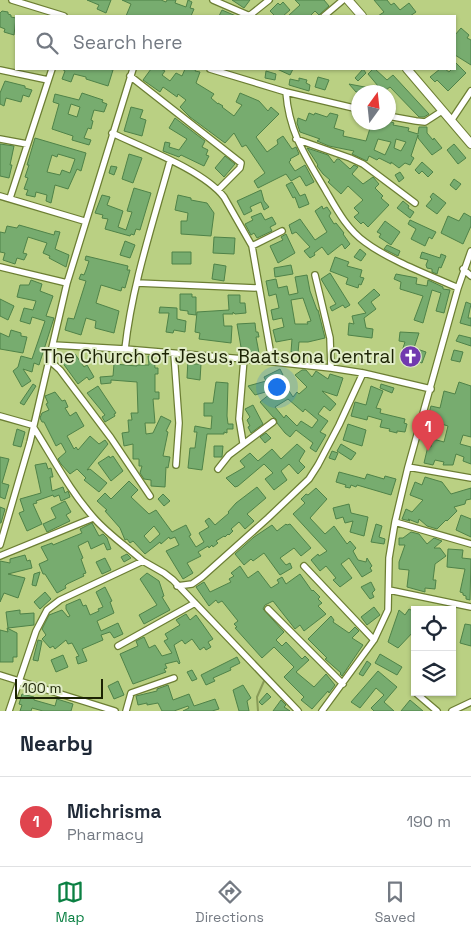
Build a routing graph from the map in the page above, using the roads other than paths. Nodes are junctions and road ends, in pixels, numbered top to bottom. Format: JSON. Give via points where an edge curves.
{"nodes":[{"id":1,"x":13,"y":0,"type":"edge"},
{"id":2,"x":213,"y":0,"type":"edge"},
{"id":3,"x":269,"y":0,"type":"edge"},
{"id":4,"x":343,"y":0,"type":"edge"},
{"id":5,"x":348,"y":0,"type":"edge"},
{"id":6,"x":61,"y":15,"type":"edge"},
{"id":7,"x":248,"y":15,"type":"edge"},
{"id":8,"x":251,"y":15,"type":"edge"},
{"id":9,"x":325,"y":15,"type":"edge"},
{"id":10,"x":361,"y":15,"type":"edge"},
{"id":11,"x":0,"y":70,"type":"edge"},
{"id":12,"x":52,"y":70,"type":"edge"},
{"id":13,"x":133,"y":70,"type":"edge"},
{"id":14,"x":214,"y":70,"type":"edge"},
{"id":15,"x":408,"y":70,"type":"edge"},
{"id":16,"x":130,"y":76,"type":"junction"},
{"id":17,"x":48,"y":80,"type":"junction"},
{"id":18,"x":471,"y":91,"type":"edge"},
{"id":19,"x":286,"y":92,"type":"junction"},
{"id":20,"x":351,"y":108,"type":"edge"},
{"id":21,"x":442,"y":111,"type":"junction"},
{"id":22,"x":396,"y":117,"type":"edge"},
{"id":23,"x":451,"y":121,"type":"junction"},
{"id":24,"x":112,"y":133,"type":"junction"},
{"id":25,"x":0,"y":139,"type":"edge"},
{"id":26,"x":296,"y":139,"type":"junction"},
{"id":27,"x":27,"y":144,"type":"junction"},
{"id":28,"x":471,"y":144,"type":"edge"},
{"id":29,"x":170,"y":161,"type":"junction"},
{"id":30,"x":218,"y":190,"type":"junction"},
{"id":31,"x":0,"y":196,"type":"edge"},
{"id":32,"x":10,"y":198,"type":"junction"},
{"id":33,"x":415,"y":202,"type":"dead end"},
{"id":34,"x":84,"y":221,"type":"junction"},
{"id":35,"x":282,"y":231,"type":"dead end"},
{"id":36,"x":252,"y":246,"type":"junction"},
{"id":37,"x":471,"y":251,"type":"edge"},
{"id":38,"x":0,"y":267,"type":"edge"},
{"id":39,"x":463,"y":269,"type":"junction"},
{"id":40,"x":315,"y":274,"type":"dead end"},
{"id":41,"x":471,"y":276,"type":"edge"},
{"id":42,"x":137,"y":282,"type":"junction"},
{"id":43,"x":66,"y":283,"type":"junction"},
{"id":44,"x":258,"y":288,"type":"junction"},
{"id":45,"x":458,"y":288,"type":"junction"},
{"id":46,"x":53,"y":345,"type":"junction"},
{"id":47,"x":125,"y":349,"type":"junction"},
{"id":48,"x":174,"y":354,"type":"junction"},
{"id":49,"x":48,"y":359,"type":"junction"},
{"id":50,"x":244,"y":359,"type":"junction"},
{"id":51,"x":272,"y":361,"type":"junction"},
{"id":52,"x":331,"y":368,"type":"junction"},
{"id":53,"x":363,"y":373,"type":"junction"},
{"id":54,"x":431,"y":389,"type":"junction"},
{"id":55,"x":0,"y":416,"type":"edge"},
{"id":56,"x":273,"y":422,"type":"dead end"},
{"id":57,"x":32,"y":425,"type":"junction"},
{"id":58,"x":243,"y":443,"type":"junction"},
{"id":59,"x":176,"y":465,"type":"dead end"},
{"id":60,"x":408,"y":468,"type":"junction"},
{"id":61,"x":218,"y":469,"type":"dead end"},
{"id":62,"x":471,"y":478,"type":"edge"},
{"id":63,"x":150,"y":496,"type":"dead end"},
{"id":64,"x":93,"y":518,"type":"junction"},
{"id":65,"x":3,"y":522,"type":"edge"},
{"id":66,"x":395,"y":522,"type":"junction"},
{"id":67,"x":471,"y":544,"type":"edge"},
{"id":68,"x":0,"y":545,"type":"edge"},
{"id":69,"x":0,"y":556,"type":"edge"},
{"id":70,"x":143,"y":561,"type":"junction"},
{"id":71,"x":304,"y":566,"type":"dead end"},
{"id":72,"x":177,"y":586,"type":"junction"},
{"id":73,"x":389,"y":590,"type":"junction"},
{"id":74,"x":194,"y":603,"type":"junction"},
{"id":75,"x":471,"y":607,"type":"edge"},
{"id":76,"x":268,"y":609,"type":"dead end"},
{"id":77,"x":374,"y":640,"type":"junction"},
{"id":78,"x":118,"y":646,"type":"dead end"},
{"id":79,"x":0,"y":675,"type":"edge"},
{"id":80,"x":174,"y":678,"type":"dead end"},
{"id":81,"x":19,"y":681,"type":"junction"},
{"id":82,"x":343,"y":684,"type":"junction"},
{"id":83,"x":419,"y":696,"type":"edge"},
{"id":84,"x":471,"y":702,"type":"edge"},
{"id":85,"x":9,"y":711,"type":"edge"},
{"id":86,"x":115,"y":711,"type":"edge"},
{"id":87,"x":126,"y":711,"type":"edge"},
{"id":88,"x":298,"y":711,"type":"edge"},
{"id":89,"x":322,"y":711,"type":"edge"},
{"id":90,"x":437,"y":711,"type":"edge"},
{"id":91,"x":452,"y":711,"type":"edge"}],
"edges":[{"from":1,"to":6,"type":"street"},
{"from":2,"to":7,"type":"street"},
{"from":3,"to":8,"type":"street"},
{"from":4,"to":9,"type":"street"},
{"from":5,"to":10,"type":"main road"},
{"from":11,"to":17,"type":"street"},
{"from":12,"to":17,"type":"street"},
{"from":13,"to":16,"type":"street"},
{"from":14,"to":19,"type":"street"},
{"from":15,"to":21,"type":"main road"},
{"from":16,"to":24,"type":"street"},
{"from":16,"to":30,"type":"street","via":[[241,163]]},
{"from":17,"to":27,"type":"street"},
{"from":18,"to":23,"type":"street"},
{"from":19,"to":20,"type":"street"},
{"from":19,"to":26,"type":"street"},
{"from":21,"to":22,"type":"street","via":[[425,122]]},
{"from":21,"to":23,"type":"main road"},
{"from":23,"to":28,"type":"main road"},
{"from":24,"to":29,"type":"street"},
{"from":24,"to":34,"type":"street"},
{"from":25,"to":27,"type":"street"},
{"from":26,"to":33,"type":"street","via":[[363,164]]},
{"from":26,"to":45,"type":"street","via":[[348,227],[376,250]]},
{"from":27,"to":32,"type":"street"},
{"from":29,"to":30,"type":"street"},
{"from":29,"to":42,"type":"street"},
{"from":30,"to":36,"type":"street"},
{"from":31,"to":32,"type":"street"},
{"from":32,"to":34,"type":"street"},
{"from":34,"to":43,"type":"street"},
{"from":35,"to":36,"type":"street"},
{"from":36,"to":44,"type":"street"},
{"from":37,"to":39,"type":"street"},
{"from":38,"to":43,"type":"street"},
{"from":39,"to":41,"type":"street"},
{"from":39,"to":45,"type":"street"},
{"from":40,"to":52,"type":"street","via":[[330,338]]},
{"from":42,"to":44,"type":"street"},
{"from":42,"to":47,"type":"street"},
{"from":43,"to":46,"type":"street"},
{"from":44,"to":51,"type":"street"},
{"from":45,"to":54,"type":"street"},
{"from":46,"to":47,"type":"street"},
{"from":46,"to":49,"type":"street"},
{"from":47,"to":48,"type":"street"},
{"from":48,"to":50,"type":"street"},
{"from":48,"to":59,"type":"street","via":[[179,423]]},
{"from":49,"to":57,"type":"street"},
{"from":49,"to":63,"type":"street","via":[[94,415]]},
{"from":50,"to":51,"type":"street"},
{"from":50,"to":58,"type":"street","via":[[240,419]]},
{"from":51,"to":52,"type":"street"},
{"from":52,"to":53,"type":"street"},
{"from":53,"to":54,"type":"street"},
{"from":53,"to":72,"type":"street","via":[[309,479],[202,577],[192,584]]},
{"from":54,"to":60,"type":"street"},
{"from":55,"to":57,"type":"street"},
{"from":56,"to":58,"type":"street"},
{"from":57,"to":64,"type":"street"},
{"from":57,"to":65,"type":"street","via":[[30,442]]},
{"from":58,"to":61,"type":"street"},
{"from":60,"to":62,"type":"street"},
{"from":60,"to":66,"type":"street"},
{"from":64,"to":69,"type":"street"},
{"from":64,"to":70,"type":"street"},
{"from":65,"to":68,"type":"street"},
{"from":66,"to":67,"type":"street"},
{"from":66,"to":73,"type":"street","via":[[389,558]]},
{"from":70,"to":72,"type":"street","via":[[164,573]]},
{"from":70,"to":81,"type":"street","via":[[60,600],[47,610],[36,630]]},
{"from":71,"to":77,"type":"street"},
{"from":72,"to":74,"type":"street"},
{"from":73,"to":75,"type":"street"},
{"from":73,"to":77,"type":"street","via":[[388,610]]},
{"from":74,"to":78,"type":"street"},
{"from":74,"to":88,"type":"street"},
{"from":76,"to":82,"type":"street"},
{"from":77,"to":82,"type":"street"},
{"from":79,"to":81,"type":"street"},
{"from":80,"to":87,"type":"street","via":[[131,694]]},
{"from":81,"to":85,"type":"street"},
{"from":81,"to":86,"type":"street"},
{"from":82,"to":89,"type":"street"},
{"from":83,"to":90,"type":"street"},
{"from":84,"to":91,"type":"street"}]}
